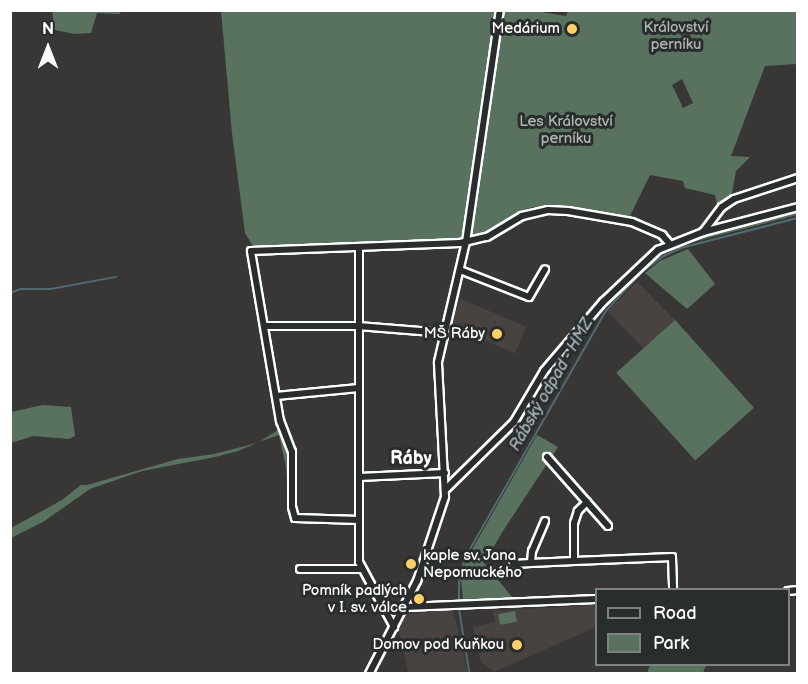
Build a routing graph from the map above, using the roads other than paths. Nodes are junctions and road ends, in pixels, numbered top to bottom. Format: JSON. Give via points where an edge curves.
{"nodes":[{"id":1,"x":500,"y":10,"type":"edge"},
{"id":2,"x":798,"y":178,"type":"edge"},
{"id":3,"x":798,"y":207,"type":"edge"},
{"id":4,"x":703,"y":232,"type":"junction"},
{"id":5,"x":466,"y":242,"type":"junction"},
{"id":6,"x":669,"y":243,"type":"junction"},
{"id":7,"x":358,"y":247,"type":"junction"},
{"id":8,"x":545,"y":269,"type":"dead end"},
{"id":9,"x":459,"y":270,"type":"junction"},
{"id":10,"x":265,"y":326,"type":"junction"},
{"id":11,"x":358,"y":326,"type":"junction"},
{"id":12,"x":445,"y":333,"type":"junction"},
{"id":13,"x":359,"y":388,"type":"junction"},
{"id":14,"x":276,"y":396,"type":"junction"},
{"id":15,"x":547,"y":457,"type":"dead end"},
{"id":16,"x":445,"y":473,"type":"junction"},
{"id":17,"x":359,"y":477,"type":"junction"},
{"id":18,"x":446,"y":489,"type":"junction"},
{"id":19,"x":587,"y":502,"type":"junction"},
{"id":20,"x":358,"y":520,"type":"junction"},
{"id":21,"x":545,"y":521,"type":"dead end"},
{"id":22,"x":608,"y":526,"type":"dead end"},
{"id":23,"x":574,"y":561,"type":"junction"},
{"id":24,"x":531,"y":563,"type":"junction"},
{"id":25,"x":513,"y":564,"type":"dead end"},
{"id":26,"x":300,"y":569,"type":"dead end"},
{"id":27,"x":362,"y":569,"type":"junction"},
{"id":28,"x":673,"y":588,"type":"edge"},
{"id":29,"x":595,"y":599,"type":"edge"},
{"id":30,"x":405,"y":607,"type":"junction"},
{"id":31,"x":394,"y":627,"type":"junction"},
{"id":32,"x":369,"y":674,"type":"edge"}],
"edges":[{"from":1,"to":5,"type":"street"},
{"from":2,"to":4,"type":"street","via":[[734,200],[722,207]]},
{"from":3,"to":4,"type":"street"},
{"from":4,"to":6,"type":"street"},
{"from":5,"to":6,"type":"street","via":[[487,237],[522,216],[558,210],[632,222],[662,235]]},
{"from":5,"to":7,"type":"street"},
{"from":5,"to":9,"type":"street"},
{"from":6,"to":18,"type":"street","via":[[615,288],[544,371],[514,422]]},
{"from":7,"to":10,"type":"street","via":[[251,251]]},
{"from":7,"to":11,"type":"street"},
{"from":8,"to":9,"type":"street","via":[[529,297]]},
{"from":9,"to":12,"type":"street"},
{"from":10,"to":11,"type":"street"},
{"from":10,"to":14,"type":"street"},
{"from":11,"to":12,"type":"street"},
{"from":11,"to":13,"type":"street"},
{"from":12,"to":16,"type":"street","via":[[437,374]]},
{"from":13,"to":14,"type":"street"},
{"from":13,"to":17,"type":"street"},
{"from":14,"to":20,"type":"street","via":[[280,421],[292,452],[295,518]]},
{"from":15,"to":19,"type":"street"},
{"from":16,"to":17,"type":"street"},
{"from":16,"to":18,"type":"street"},
{"from":17,"to":20,"type":"street"},
{"from":18,"to":30,"type":"street","via":[[439,522]]},
{"from":19,"to":22,"type":"street"},
{"from":19,"to":23,"type":"street","via":[[574,523]]},
{"from":20,"to":27,"type":"street"},
{"from":21,"to":24,"type":"street"},
{"from":23,"to":24,"type":"street"},
{"from":23,"to":28,"type":"street","via":[[672,557]]},
{"from":24,"to":25,"type":"street"},
{"from":26,"to":27,"type":"street"},
{"from":27,"to":31,"type":"street"},
{"from":29,"to":30,"type":"street"},
{"from":30,"to":31,"type":"street"},
{"from":31,"to":32,"type":"street"}]}
